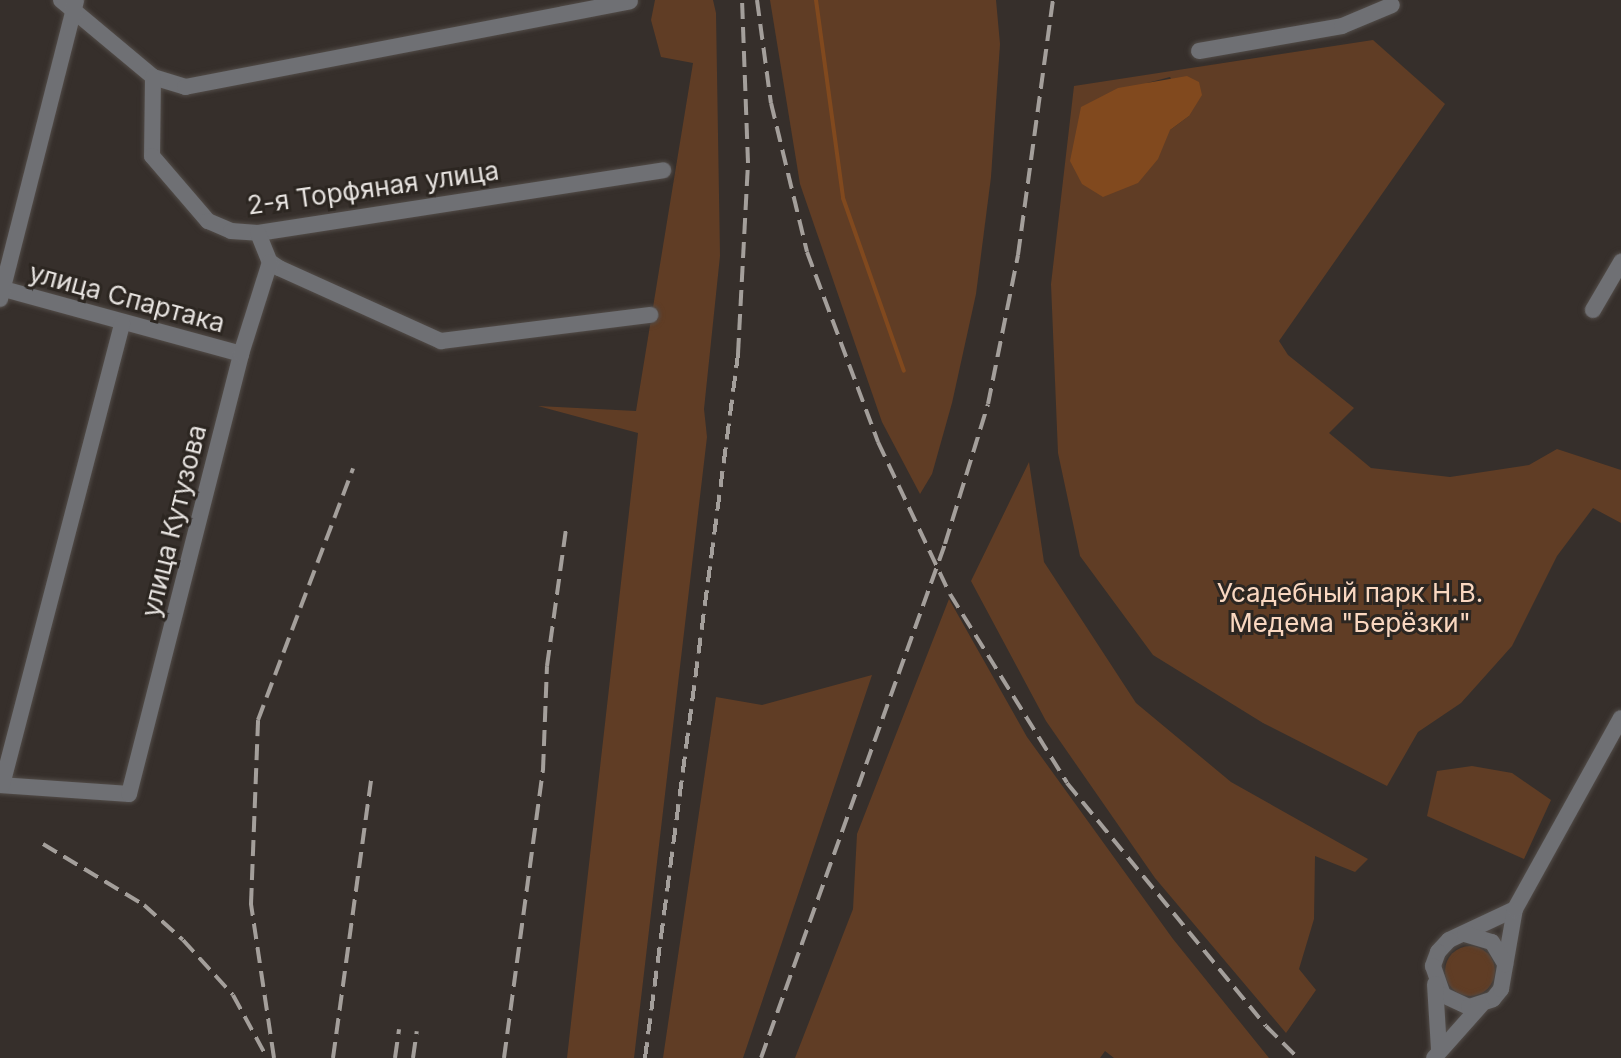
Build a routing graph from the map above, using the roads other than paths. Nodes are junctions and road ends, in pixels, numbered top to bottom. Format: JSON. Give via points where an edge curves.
{"nodes":[{"id":1,"x":630,"y":1,"type":"edge"},
{"id":2,"x":70,"y":3,"type":"edge"},
{"id":3,"x":565,"y":5,"type":"edge"},
{"id":4,"x":1392,"y":5,"type":"dead end"},
{"id":5,"x":1199,"y":51,"type":"dead end"},
{"id":6,"x":153,"y":77,"type":"junction"},
{"id":7,"x":663,"y":170,"type":"dead end"},
{"id":8,"x":258,"y":233,"type":"junction"},
{"id":9,"x":270,"y":262,"type":"junction"},
{"id":10,"x":1621,"y":262,"type":"edge"},
{"id":11,"x":1,"y":292,"type":"edge"},
{"id":12,"x":1593,"y":310,"type":"dead end"},
{"id":13,"x":650,"y":315,"type":"dead end"},
{"id":14,"x":122,"y":323,"type":"junction"},
{"id":15,"x":241,"y":354,"type":"junction"},
{"id":16,"x":1621,"y":718,"type":"edge"},
{"id":17,"x":1,"y":785,"type":"edge"},
{"id":18,"x":1515,"y":909,"type":"junction"},
{"id":19,"x":1463,"y":934,"type":"junction"},
{"id":20,"x":1505,"y":964,"type":"junction"},
{"id":21,"x":1435,"y":982,"type":"junction"},
{"id":22,"x":1481,"y":1005,"type":"junction"},
{"id":23,"x":1436,"y":1054,"type":"edge"}],
"edges":[{"from":1,"to":3,"type":"street"},
{"from":2,"to":6,"type":"street"},
{"from":2,"to":11,"type":"street"},
{"from":3,"to":6,"type":"street","via":[[185,87]]},
{"from":4,"to":5,"type":"street","via":[[1342,26]]},
{"from":6,"to":8,"type":"street","name":"2-я Торфяная улица","via":[[152,156],[208,221],[231,231]]},
{"from":7,"to":8,"type":"street","name":"2-я Торфяная улица"},
{"from":8,"to":9,"type":"street"},
{"from":9,"to":13,"type":"street","via":[[441,341]]},
{"from":9,"to":15,"type":"street","name":"улица Кутузова"},
{"from":10,"to":12,"type":"street"},
{"from":11,"to":14,"type":"street","name":"улица Спартака"},
{"from":14,"to":15,"type":"street","name":"улица Спартака"},
{"from":14,"to":17,"type":"street"},
{"from":15,"to":17,"type":"street","name":"улица Кутузова","via":[[129,794]]},
{"from":16,"to":18,"type":"street"},
{"from":18,"to":19,"type":"street"},
{"from":18,"to":20,"type":"street"},
{"from":19,"to":20,"type":"street","via":[[1492,942]]},
{"from":19,"to":21,"type":"street","via":[[1438,952]]},
{"from":20,"to":22,"type":"street","via":[[1501,989]]},
{"from":21,"to":22,"type":"street","via":[[1456,1004]]},
{"from":21,"to":23,"type":"street"},
{"from":22,"to":23,"type":"street"}]}
